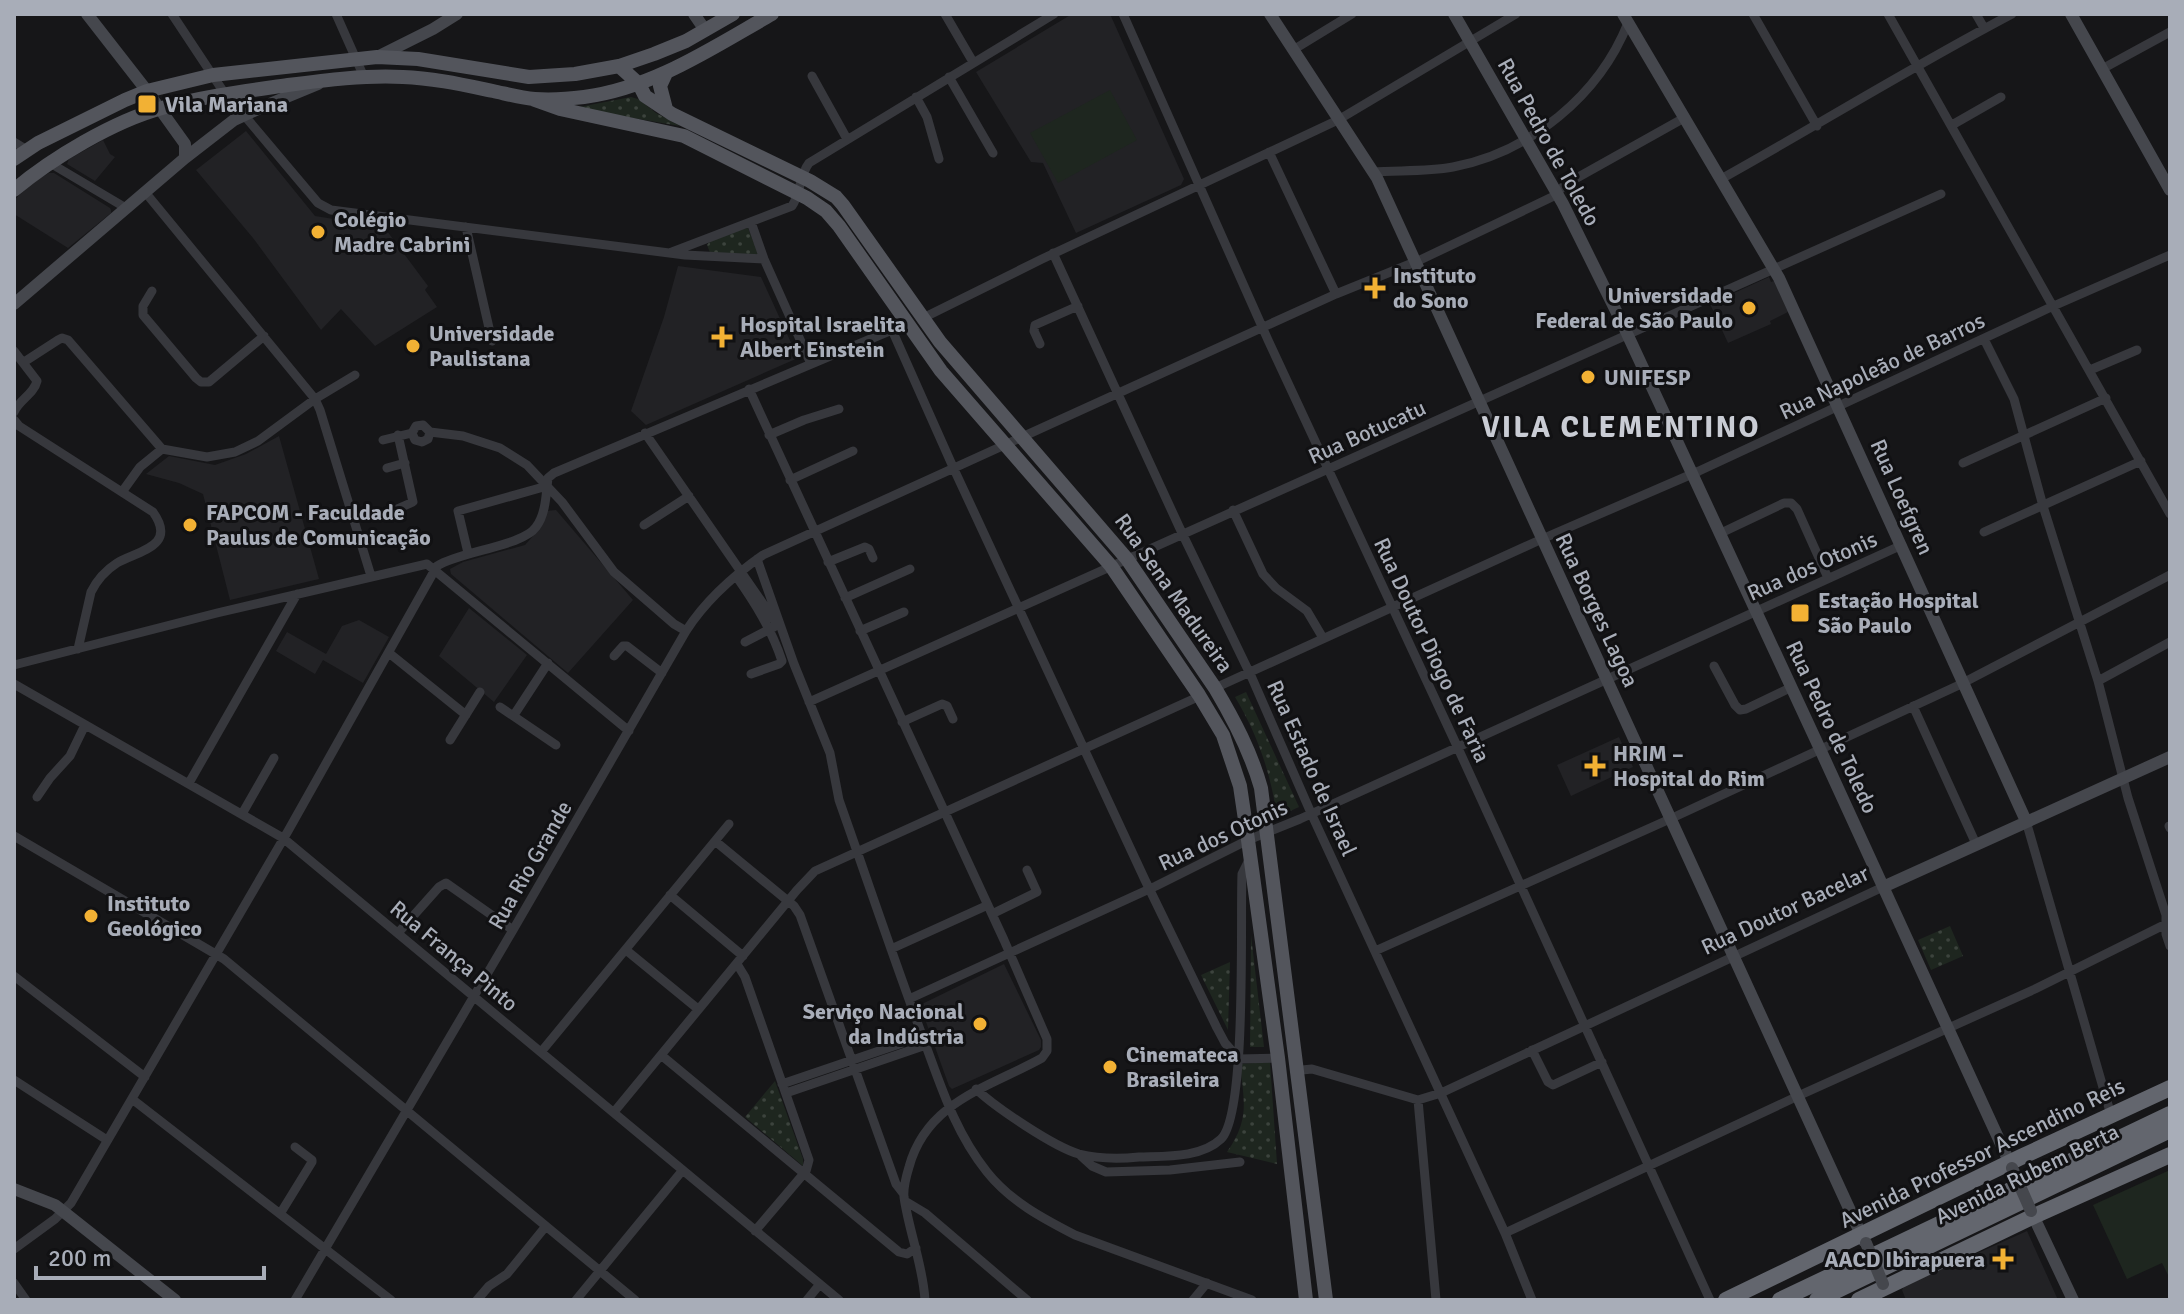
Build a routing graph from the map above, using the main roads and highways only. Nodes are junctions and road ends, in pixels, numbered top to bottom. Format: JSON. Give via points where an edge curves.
{"nodes":[{"id":1,"x":733,"y":14,"type":"edge"},
{"id":2,"x":772,"y":14,"type":"edge"},
{"id":3,"x":705,"y":30,"type":"junction"},
{"id":4,"x":697,"y":56,"type":"junction"},
{"id":5,"x":619,"y":66,"type":"junction"},
{"id":6,"x":666,"y":73,"type":"junction"},
{"id":7,"x":639,"y":84,"type":"junction"},
{"id":8,"x":532,"y":99,"type":"junction"},
{"id":9,"x":666,"y":109,"type":"junction"},
{"id":10,"x":20,"y":146,"type":"edge"},
{"id":11,"x":14,"y":159,"type":"edge"},
{"id":12,"x":14,"y":190,"type":"edge"},
{"id":13,"x":2170,"y":1088,"type":"edge"},
{"id":14,"x":2170,"y":1112,"type":"edge"},
{"id":15,"x":2170,"y":1130,"type":"edge"},
{"id":16,"x":1307,"y":1155,"type":"junction"},
{"id":17,"x":2169,"y":1156,"type":"edge"},
{"id":18,"x":1887,"y":1290,"type":"edge"},
{"id":19,"x":1306,"y":1300,"type":"edge"},
{"id":20,"x":1316,"y":1300,"type":"edge"},
{"id":21,"x":1326,"y":1300,"type":"edge"},
{"id":22,"x":1726,"y":1300,"type":"edge"},
{"id":23,"x":1780,"y":1300,"type":"edge"},
{"id":24,"x":1817,"y":1300,"type":"edge"},
{"id":25,"x":1859,"y":1300,"type":"edge"}],
"edges":[{"from":1,"to":3,"type":"main road"},
{"from":2,"to":4,"type":"main road"},
{"from":3,"to":4,"type":"main road"},
{"from":3,"to":5,"type":"main road"},
{"from":4,"to":6,"type":"main road"},
{"from":5,"to":7,"type":"main road","name":"Rua Sena Madureira"},
{"from":5,"to":10,"type":"main road","via":[[529,77],[377,57],[213,75],[147,91],[38,143]]},
{"from":6,"to":7,"type":"main road"},
{"from":6,"to":9,"type":"main road","via":[[660,86]]},
{"from":7,"to":8,"type":"main road","via":[[582,97]]},
{"from":7,"to":9,"type":"main road","name":"Rua Sena Madureira","via":[[645,96]]},
{"from":8,"to":12,"type":"main road","via":[[461,84],[364,77],[225,94],[159,108],[102,133]]},
{"from":8,"to":19,"type":"main road","name":"Rua Sena Madureira","via":[[684,136],[831,215],[941,371],[1111,566],[1200,696],[1223,735],[1240,786]]},
{"from":9,"to":16,"type":"main road","name":"Rua Sena Madureira","via":[[836,197],[960,367],[1127,559],[1215,688],[1243,738],[1261,788]]},
{"from":10,"to":11,"type":"main road"},
{"from":13,"to":22,"type":"highway","name":"Avenida Professor Ascendino Reis","via":[[1864,1239]]},
{"from":14,"to":23,"type":"highway","name":"Avenida Rubem Berta"},
{"from":15,"to":24,"type":"highway","name":"Avenida Rubem Berta"},
{"from":16,"to":20,"type":"main road","via":[[1304,1192]]},
{"from":16,"to":21,"type":"main road","name":"Rua Sena Madureira"},
{"from":17,"to":18,"type":"highway","via":[[2032,1214]]},
{"from":18,"to":25,"type":"highway"}]}
